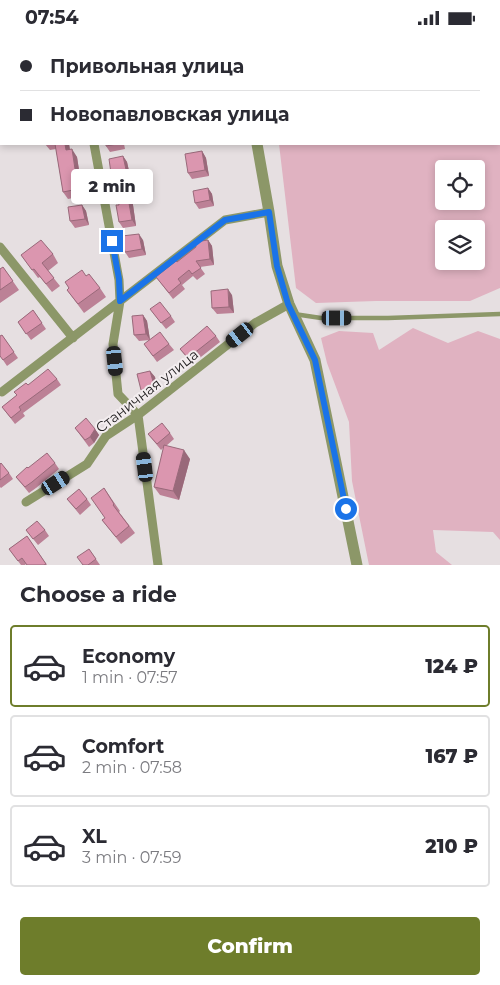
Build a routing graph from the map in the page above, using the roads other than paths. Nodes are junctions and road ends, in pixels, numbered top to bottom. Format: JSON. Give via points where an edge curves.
{"nodes":[{"id":1,"x":94,"y":145,"type":"edge"},
{"id":2,"x":257,"y":145,"type":"edge"},
{"id":3,"x":269,"y":212,"type":"junction"},
{"id":4,"x":0,"y":247,"type":"edge"},
{"id":5,"x":120,"y":301,"type":"junction"},
{"id":6,"x":291,"y":309,"type":"junction"},
{"id":7,"x":500,"y":314,"type":"edge"},
{"id":8,"x":73,"y":338,"type":"junction"},
{"id":9,"x":2,"y":392,"type":"dead end"},
{"id":10,"x":138,"y":415,"type":"junction"},
{"id":11,"x":26,"y":503,"type":"dead end"},
{"id":12,"x":158,"y":565,"type":"edge"},
{"id":13,"x":357,"y":565,"type":"edge"}],
"edges":[{"from":1,"to":5,"type":"street","via":[[119,279]]},
{"from":2,"to":3,"type":"street"},
{"from":3,"to":5,"type":"street","via":[[225,220]]},
{"from":3,"to":6,"type":"street","via":[[277,266]]},
{"from":4,"to":8,"type":"street"},
{"from":5,"to":8,"type":"street"},
{"from":5,"to":10,"type":"street","via":[[113,345],[118,394]]},
{"from":6,"to":7,"type":"lane","via":[[320,318]]},
{"from":6,"to":10,"type":"street","name":"Станичная улица","via":[[255,323]]},
{"from":6,"to":13,"type":"street","via":[[315,360]]},
{"from":8,"to":9,"type":"street"},
{"from":10,"to":11,"type":"street","name":"Станичная улица","via":[[106,436],[86,464]]},
{"from":10,"to":12,"type":"street"}]}
